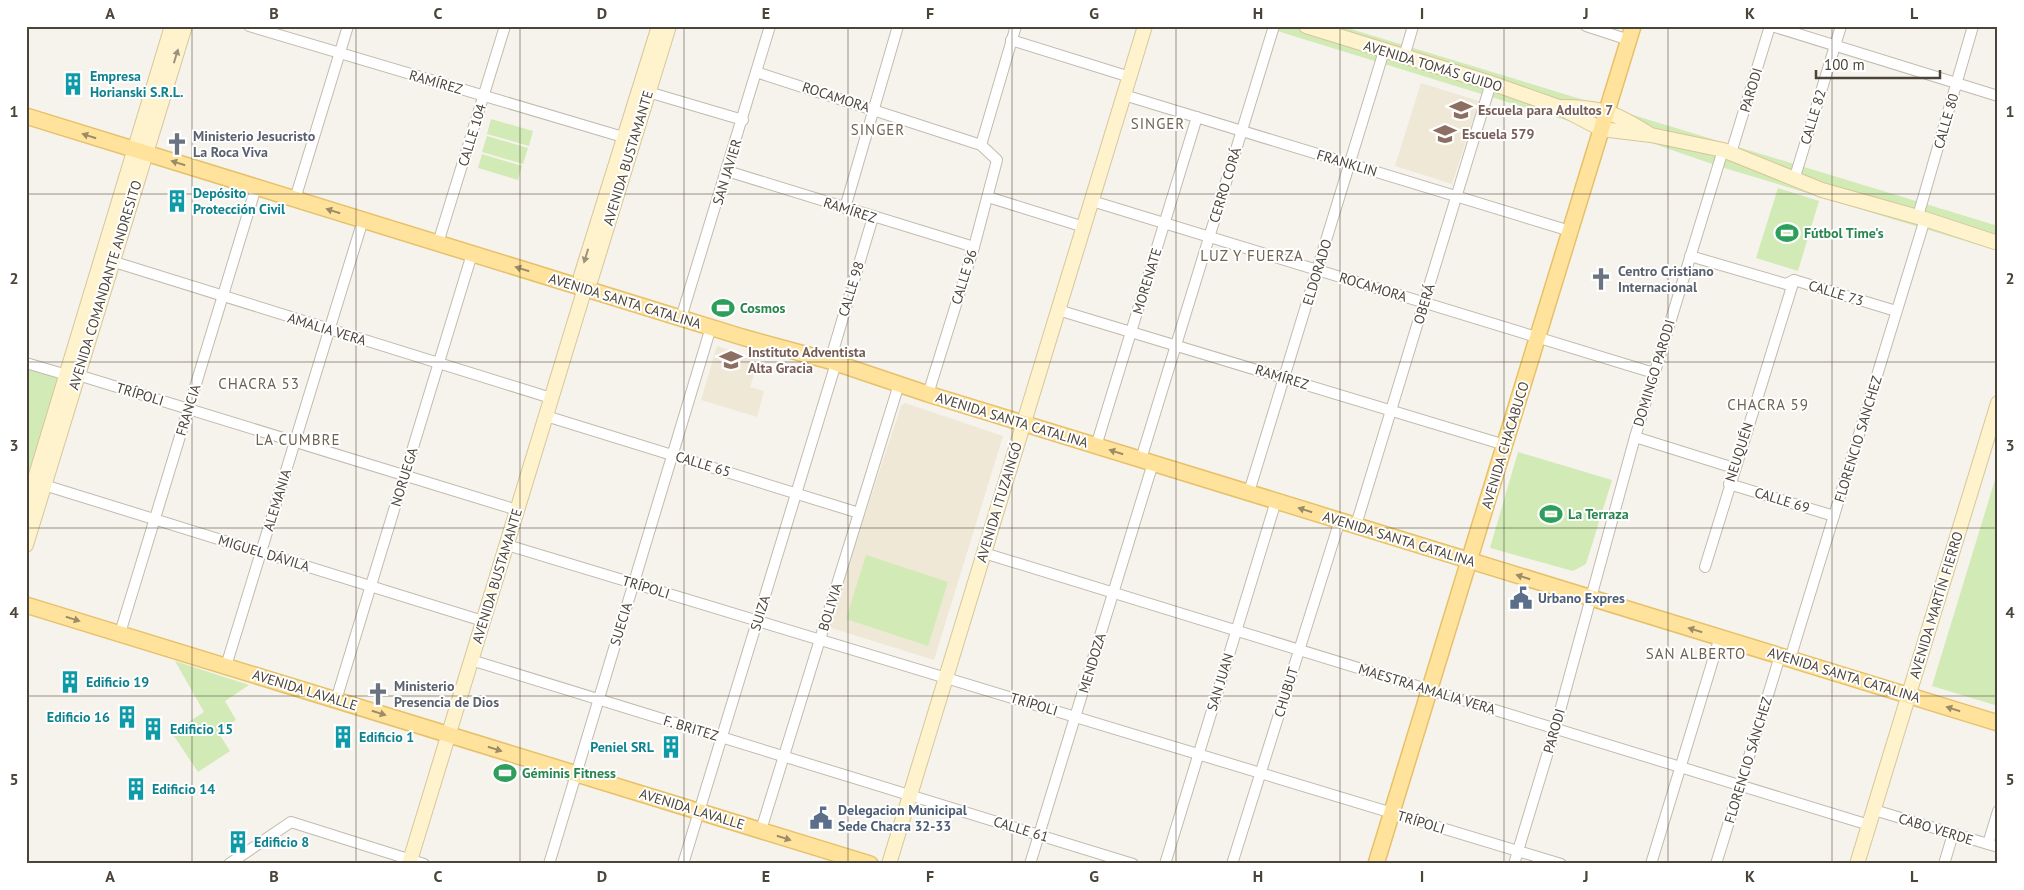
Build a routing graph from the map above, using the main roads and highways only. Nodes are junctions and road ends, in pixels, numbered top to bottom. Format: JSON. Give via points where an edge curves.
{"nodes":[{"id":1,"x":172,"y":26,"type":"edge"},
{"id":2,"x":185,"y":26,"type":"edge"},
{"id":3,"x":659,"y":26,"type":"edge"},
{"id":4,"x":669,"y":26,"type":"edge"},
{"id":5,"x":1145,"y":26,"type":"edge"},
{"id":6,"x":1306,"y":26,"type":"edge"},
{"id":7,"x":1631,"y":33,"type":"edge"},
{"id":8,"x":1559,"y":107,"type":"junction"},
{"id":9,"x":1607,"y":111,"type":"junction"},
{"id":10,"x":27,"y":121,"type":"edge"},
{"id":11,"x":1601,"y":129,"type":"junction"},
{"id":12,"x":1651,"y":135,"type":"junction"},
{"id":13,"x":141,"y":152,"type":"junction"},
{"id":14,"x":598,"y":236,"type":"junction"},
{"id":15,"x":1997,"y":242,"type":"edge"},
{"id":16,"x":585,"y":288,"type":"junction"},
{"id":17,"x":1998,"y":403,"type":"edge"},
{"id":18,"x":1024,"y":423,"type":"junction"},
{"id":19,"x":35,"y":483,"type":"edge"},
{"id":20,"x":26,"y":508,"type":"edge"},
{"id":21,"x":26,"y":545,"type":"edge"},
{"id":22,"x":1469,"y":560,"type":"junction"},
{"id":23,"x":26,"y":605,"type":"edge"},
{"id":24,"x":1909,"y":695,"type":"junction"},
{"id":25,"x":1998,"y":723,"type":"edge"},
{"id":26,"x":449,"y":734,"type":"junction"},
{"id":27,"x":410,"y":862,"type":"edge"},
{"id":28,"x":870,"y":864,"type":"edge"},
{"id":29,"x":889,"y":864,"type":"edge"},
{"id":30,"x":1376,"y":864,"type":"edge"},
{"id":31,"x":1857,"y":864,"type":"edge"}],
"edges":[{"from":1,"to":13,"type":"main road","name":"AVENIDA COMANDANTE ANDRESITO"},
{"from":13,"to":2,"type":"main road","name":"AVENIDA COMANDANTE ANDRESITO","one_way":true},
{"from":3,"to":14,"type":"main road","name":"AVENIDA BUSTAMANTE","via":[[623,137]]},
{"from":4,"to":14,"type":"main road","name":"AVENIDA BUSTAMANTE"},
{"from":5,"to":18,"type":"main road","name":"AVENIDA ITUZAINGÓ"},
{"from":6,"to":8,"type":"main road","name":"AVENIDA TOMÁS GUIDO"},
{"from":7,"to":9,"type":"main road","name":"AVENIDA CHACABUCO"},
{"from":8,"to":9,"type":"main road","name":"AVENIDA TOMÁS GUIDO","via":[[1591,107]]},
{"from":8,"to":11,"type":"main road","name":"AVENIDA TOMÁS GUIDO"},
{"from":9,"to":11,"type":"main road","name":"AVENIDA CHACABUCO"},
{"from":9,"to":12,"type":"main road","name":"AVENIDA TOMÁS GUIDO"},
{"from":13,"to":10,"type":"main road","name":"AVENIDA SANTA CATALINA","one_way":true},
{"from":11,"to":12,"type":"main road","name":"AVENIDA TOMÁS GUIDO"},
{"from":11,"to":22,"type":"main road","name":"AVENIDA CHACABUCO"},
{"from":12,"to":15,"type":"main road","name":"AVENIDA TOMÁS GUIDO","via":[[1727,151],[1794,180]]},
{"from":16,"to":13,"type":"main road","name":"AVENIDA SANTA CATALINA","one_way":true},
{"from":13,"to":19,"type":"main road","name":"AVENIDA COMANDANTE ANDRESITO"},
{"from":14,"to":16,"type":"main road","name":"AVENIDA BUSTAMANTE","via":[[580,276]]},
{"from":16,"to":18,"type":"main road","name":"AVENIDA SANTA CATALINA"},
{"from":16,"to":26,"type":"main road","name":"AVENIDA BUSTAMANTE"},
{"from":17,"to":24,"type":"main road","name":"AVENIDA MARTÍN FIERRO"},
{"from":22,"to":18,"type":"main road","name":"AVENIDA SANTA CATALINA","one_way":true},
{"from":18,"to":29,"type":"main road","name":"AVENIDA ITUZAINGÓ"},
{"from":19,"to":20,"type":"main road","name":"AVENIDA COMANDANTE ANDRESITO"},
{"from":19,"to":21,"type":"main road","name":"AVENIDA COMANDANTE ANDRESITO"},
{"from":24,"to":22,"type":"main road","name":"AVENIDA SANTA CATALINA","one_way":true},
{"from":22,"to":30,"type":"main road","name":"AVENIDA CHACABUCO"},
{"from":23,"to":26,"type":"main road","name":"AVENIDA LAVALLE","one_way":true},
{"from":25,"to":24,"type":"main road","name":"AVENIDA SANTA CATALINA","one_way":true},
{"from":24,"to":31,"type":"main road","name":"AVENIDA MARTÍN FIERRO"},
{"from":26,"to":27,"type":"main road","name":"AVENIDA BUSTAMANTE"},
{"from":26,"to":28,"type":"main road","name":"AVENIDA LAVALLE","one_way":true}]}
